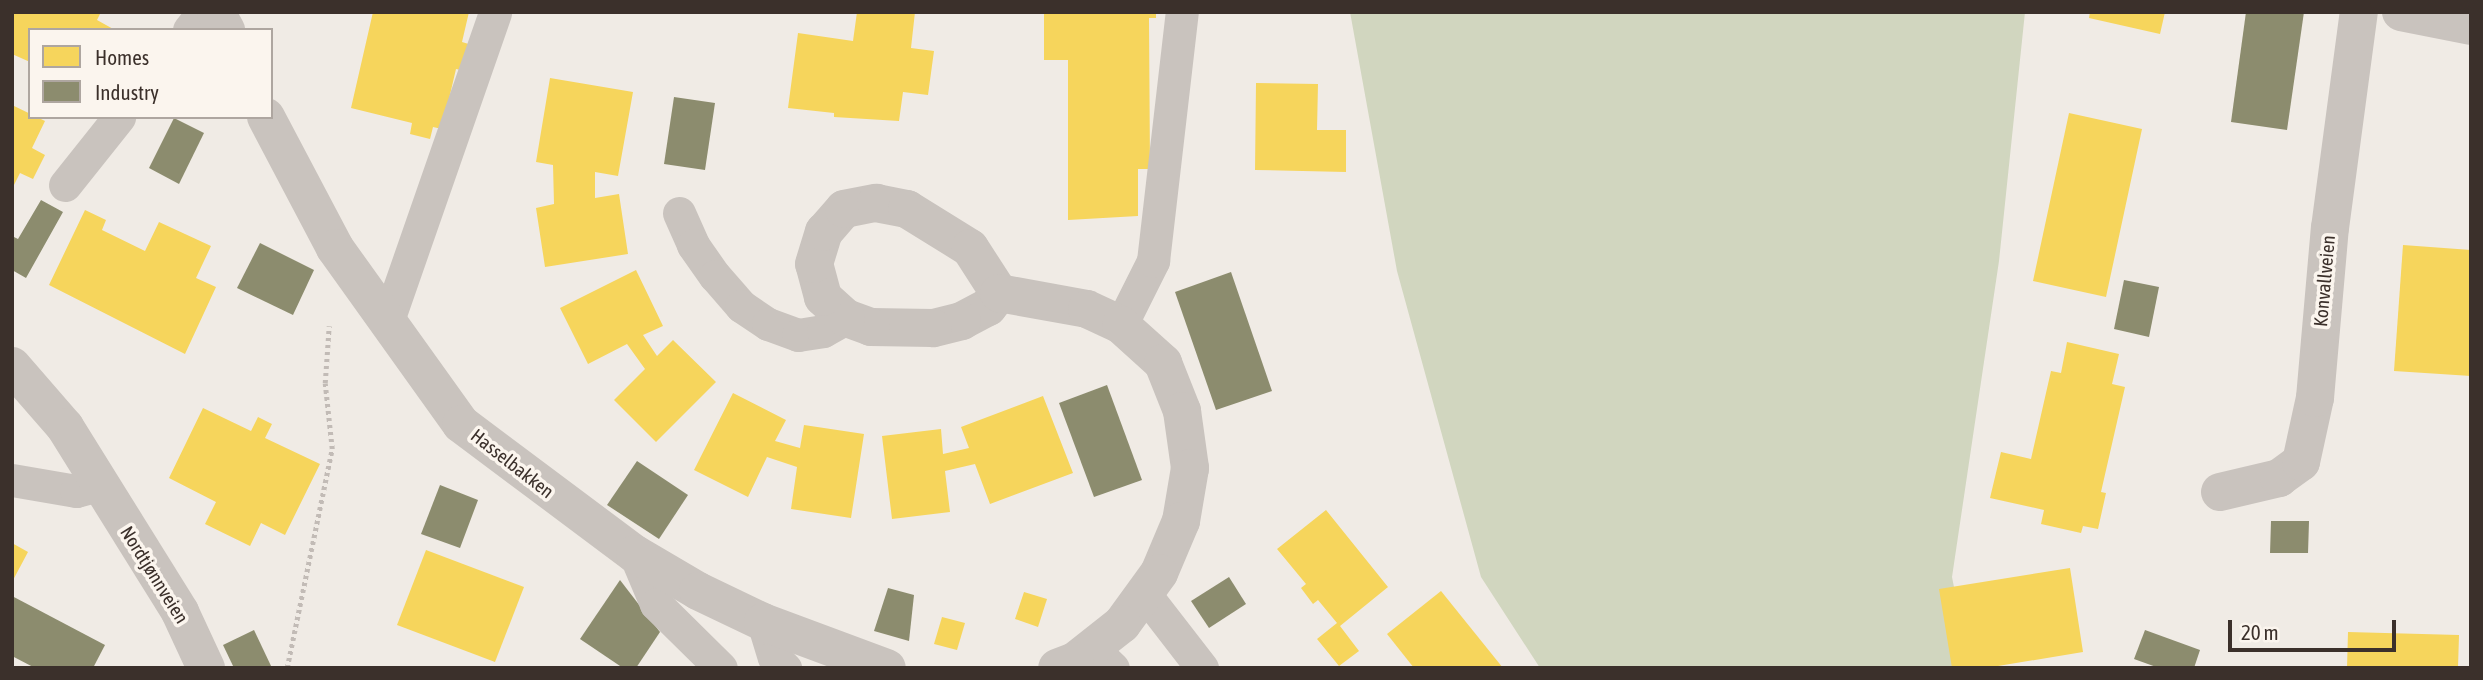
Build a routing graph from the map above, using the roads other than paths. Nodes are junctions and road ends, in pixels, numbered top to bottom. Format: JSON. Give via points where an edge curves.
{"nodes":[{"id":1,"x":203,"y":12,"type":"edge"},
{"id":2,"x":216,"y":12,"type":"edge"},
{"id":3,"x":495,"y":12,"type":"edge"},
{"id":4,"x":1182,"y":12,"type":"edge"},
{"id":5,"x":2359,"y":12,"type":"edge"},
{"id":6,"x":2401,"y":12,"type":"edge"},
{"id":7,"x":2471,"y":26,"type":"edge"},
{"id":8,"x":191,"y":28,"type":"edge"},
{"id":9,"x":225,"y":28,"type":"edge"},
{"id":10,"x":117,"y":119,"type":"edge"},
{"id":11,"x":267,"y":119,"type":"edge"},
{"id":12,"x":65,"y":185,"type":"dead end"},
{"id":13,"x":679,"y":214,"type":"dead end"},
{"id":14,"x":999,"y":293,"type":"junction"},
{"id":15,"x":846,"y":318,"type":"junction"},
{"id":16,"x":387,"y":323,"type":"junction"},
{"id":17,"x":1121,"y":325,"type":"junction"},
{"id":18,"x":12,"y":366,"type":"edge"},
{"id":19,"x":12,"y":480,"type":"edge"},
{"id":20,"x":98,"y":485,"type":"junction"},
{"id":21,"x":2220,"y":492,"type":"dead end"},
{"id":22,"x":635,"y":554,"type":"junction"},
{"id":23,"x":1144,"y":593,"type":"junction"},
{"id":24,"x":763,"y":622,"type":"junction"},
{"id":25,"x":1102,"y":658,"type":"edge"},
{"id":26,"x":206,"y":668,"type":"edge"},
{"id":27,"x":721,"y":668,"type":"edge"},
{"id":28,"x":785,"y":668,"type":"edge"},
{"id":29,"x":887,"y":668,"type":"edge"},
{"id":30,"x":1058,"y":668,"type":"edge"},
{"id":31,"x":1202,"y":668,"type":"edge"}],
"edges":[{"from":1,"to":8,"type":"lane"},
{"from":2,"to":9,"type":"street"},
{"from":3,"to":16,"type":"lane"},
{"from":4,"to":17,"type":"lane","via":[[1153,261]]},
{"from":5,"to":21,"type":"street","name":"Konvallveien","via":[[2330,228],[2315,398],[2301,462],[2280,478]]},
{"from":6,"to":7,"type":"street"},
{"from":10,"to":12,"type":"lane"},
{"from":11,"to":16,"type":"street","name":"Hasselbakken","via":[[335,248]]},
{"from":13,"to":15,"type":"lane","via":[[715,276],[741,306],[768,324],[798,335],[822,331]]},
{"from":14,"to":15,"type":"street","via":[[979,312],[933,328],[871,327]]},
{"from":14,"to":15,"type":"street","via":[[970,248],[907,209],[876,203],[844,209],[824,232],[814,264],[823,297]]},
{"from":14,"to":17,"type":"street","via":[[1087,309]]},
{"from":16,"to":22,"type":"street","name":"Hasselbakken","via":[[461,424]]},
{"from":17,"to":23,"type":"street","via":[[1163,363],[1182,411],[1190,468],[1181,521],[1159,573]]},
{"from":18,"to":20,"type":"street","name":"Nordtjønnveien","via":[[65,427]]},
{"from":19,"to":20,"type":"lane","via":[[76,491]]},
{"from":20,"to":26,"type":"street","name":"Nordtjønnveien","via":[[180,612]]},
{"from":22,"to":24,"type":"street","name":"Hasselbakken"},
{"from":22,"to":27,"type":"lane","via":[[656,604]]},
{"from":23,"to":25,"type":"street"},
{"from":23,"to":31,"type":"lane"},
{"from":24,"to":28,"type":"lane","via":[[774,657]]},
{"from":24,"to":29,"type":"street","name":"Hasselbakken"},
{"from":25,"to":30,"type":"street"}]}
